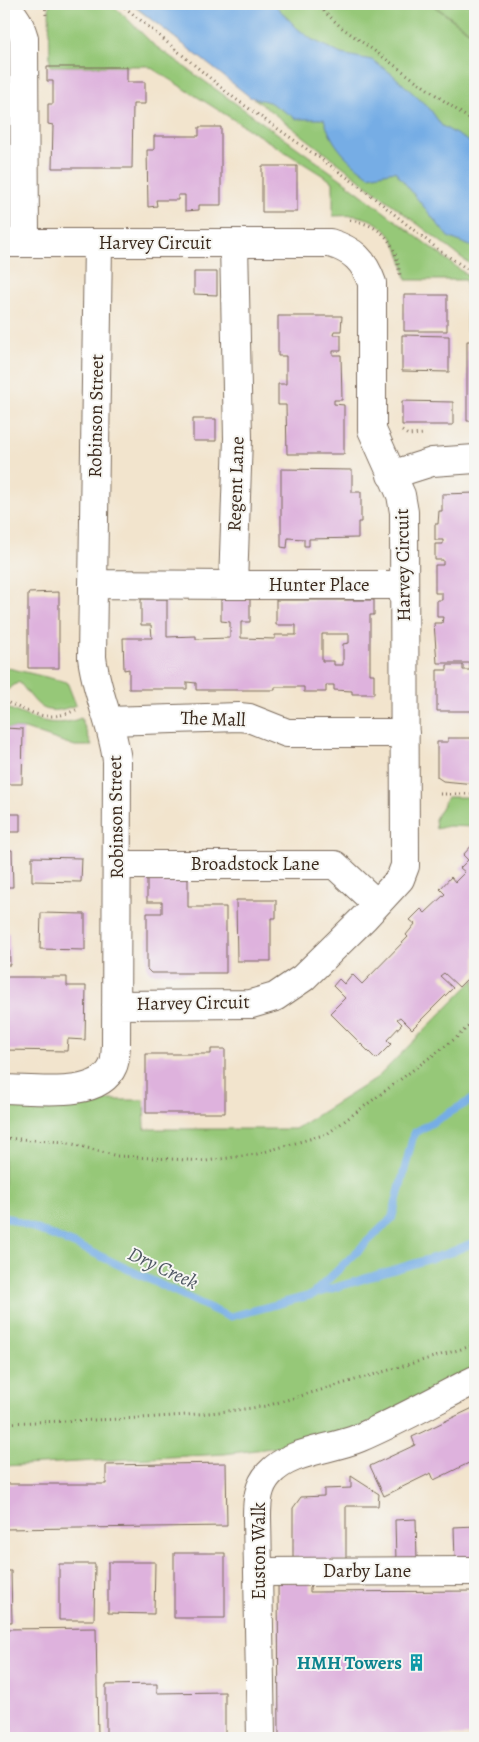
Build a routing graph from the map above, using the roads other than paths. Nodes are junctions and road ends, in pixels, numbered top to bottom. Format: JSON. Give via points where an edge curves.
{"nodes":[{"id":1,"x":4,"y":7,"type":"edge"},
{"id":2,"x":14,"y":243,"type":"edge"},
{"id":3,"x":98,"y":243,"type":"junction"},
{"id":4,"x":234,"y":243,"type":"junction"},
{"id":5,"x":475,"y":459,"type":"edge"},
{"id":6,"x":391,"y":475,"type":"junction"},
{"id":7,"x":93,"y":584,"type":"junction"},
{"id":8,"x":233,"y":585,"type":"junction"},
{"id":9,"x":404,"y":585,"type":"junction"},
{"id":10,"x":105,"y":710,"type":"junction"},
{"id":11,"x":405,"y":733,"type":"junction"},
{"id":12,"x":117,"y":865,"type":"junction"},
{"id":13,"x":377,"y":904,"type":"junction"},
{"id":14,"x":116,"y":1005,"type":"junction"},
{"id":15,"x":4,"y":1089,"type":"edge"},
{"id":16,"x":475,"y":1380,"type":"edge"},
{"id":17,"x":475,"y":1571,"type":"edge"},
{"id":18,"x":258,"y":1572,"type":"junction"},
{"id":19,"x":261,"y":1738,"type":"edge"}],
"edges":[{"from":1,"to":2,"type":"street","via":[[19,22],[24,38]]},
{"from":2,"to":3,"type":"street","name":"Harvey Circuit"},
{"from":3,"to":4,"type":"street","name":"Harvey Circuit"},
{"from":3,"to":7,"type":"street","name":"Robinson Street"},
{"from":4,"to":6,"type":"street","name":"Harvey Circuit","via":[[330,243],[346,248],[366,267],[372,283],[372,430]]},
{"from":4,"to":8,"type":"street","name":"Regent Lane","via":[[238,438]]},
{"from":5,"to":6,"type":"street","via":[[432,462]]},
{"from":6,"to":9,"type":"street","name":"Harvey Circuit","via":[[401,495],[404,512]]},
{"from":7,"to":8,"type":"street"},
{"from":7,"to":10,"type":"street","name":"Robinson Street","via":[[92,657]]},
{"from":8,"to":9,"type":"street","name":"Hunter Place"},
{"from":9,"to":11,"type":"street","name":"Harvey Circuit"},
{"from":10,"to":11,"type":"street","name":"The Mall","via":[[249,718],[287,734]]},
{"from":10,"to":12,"type":"street","name":"Robinson Street","via":[[117,761]]},
{"from":11,"to":13,"type":"street","name":"Harvey Circuit","via":[[404,866],[400,879]]},
{"from":12,"to":13,"type":"street","name":"Broadstock Lane","via":[[335,865]]},
{"from":12,"to":14,"type":"street","name":"Robinson Street"},
{"from":13,"to":14,"type":"street","name":"Harvey Circuit","via":[[303,978],[275,996],[252,1004]]},
{"from":14,"to":15,"type":"street","name":"Robinson Street","via":[[114,1065],[101,1081],[78,1089]]},
{"from":16,"to":18,"type":"street","name":"Euston Walk","via":[[360,1438],[293,1458],[269,1473],[257,1499]]},
{"from":17,"to":18,"type":"street","name":"Darby Lane"},
{"from":18,"to":19,"type":"street","name":"Euston Walk"}]}
